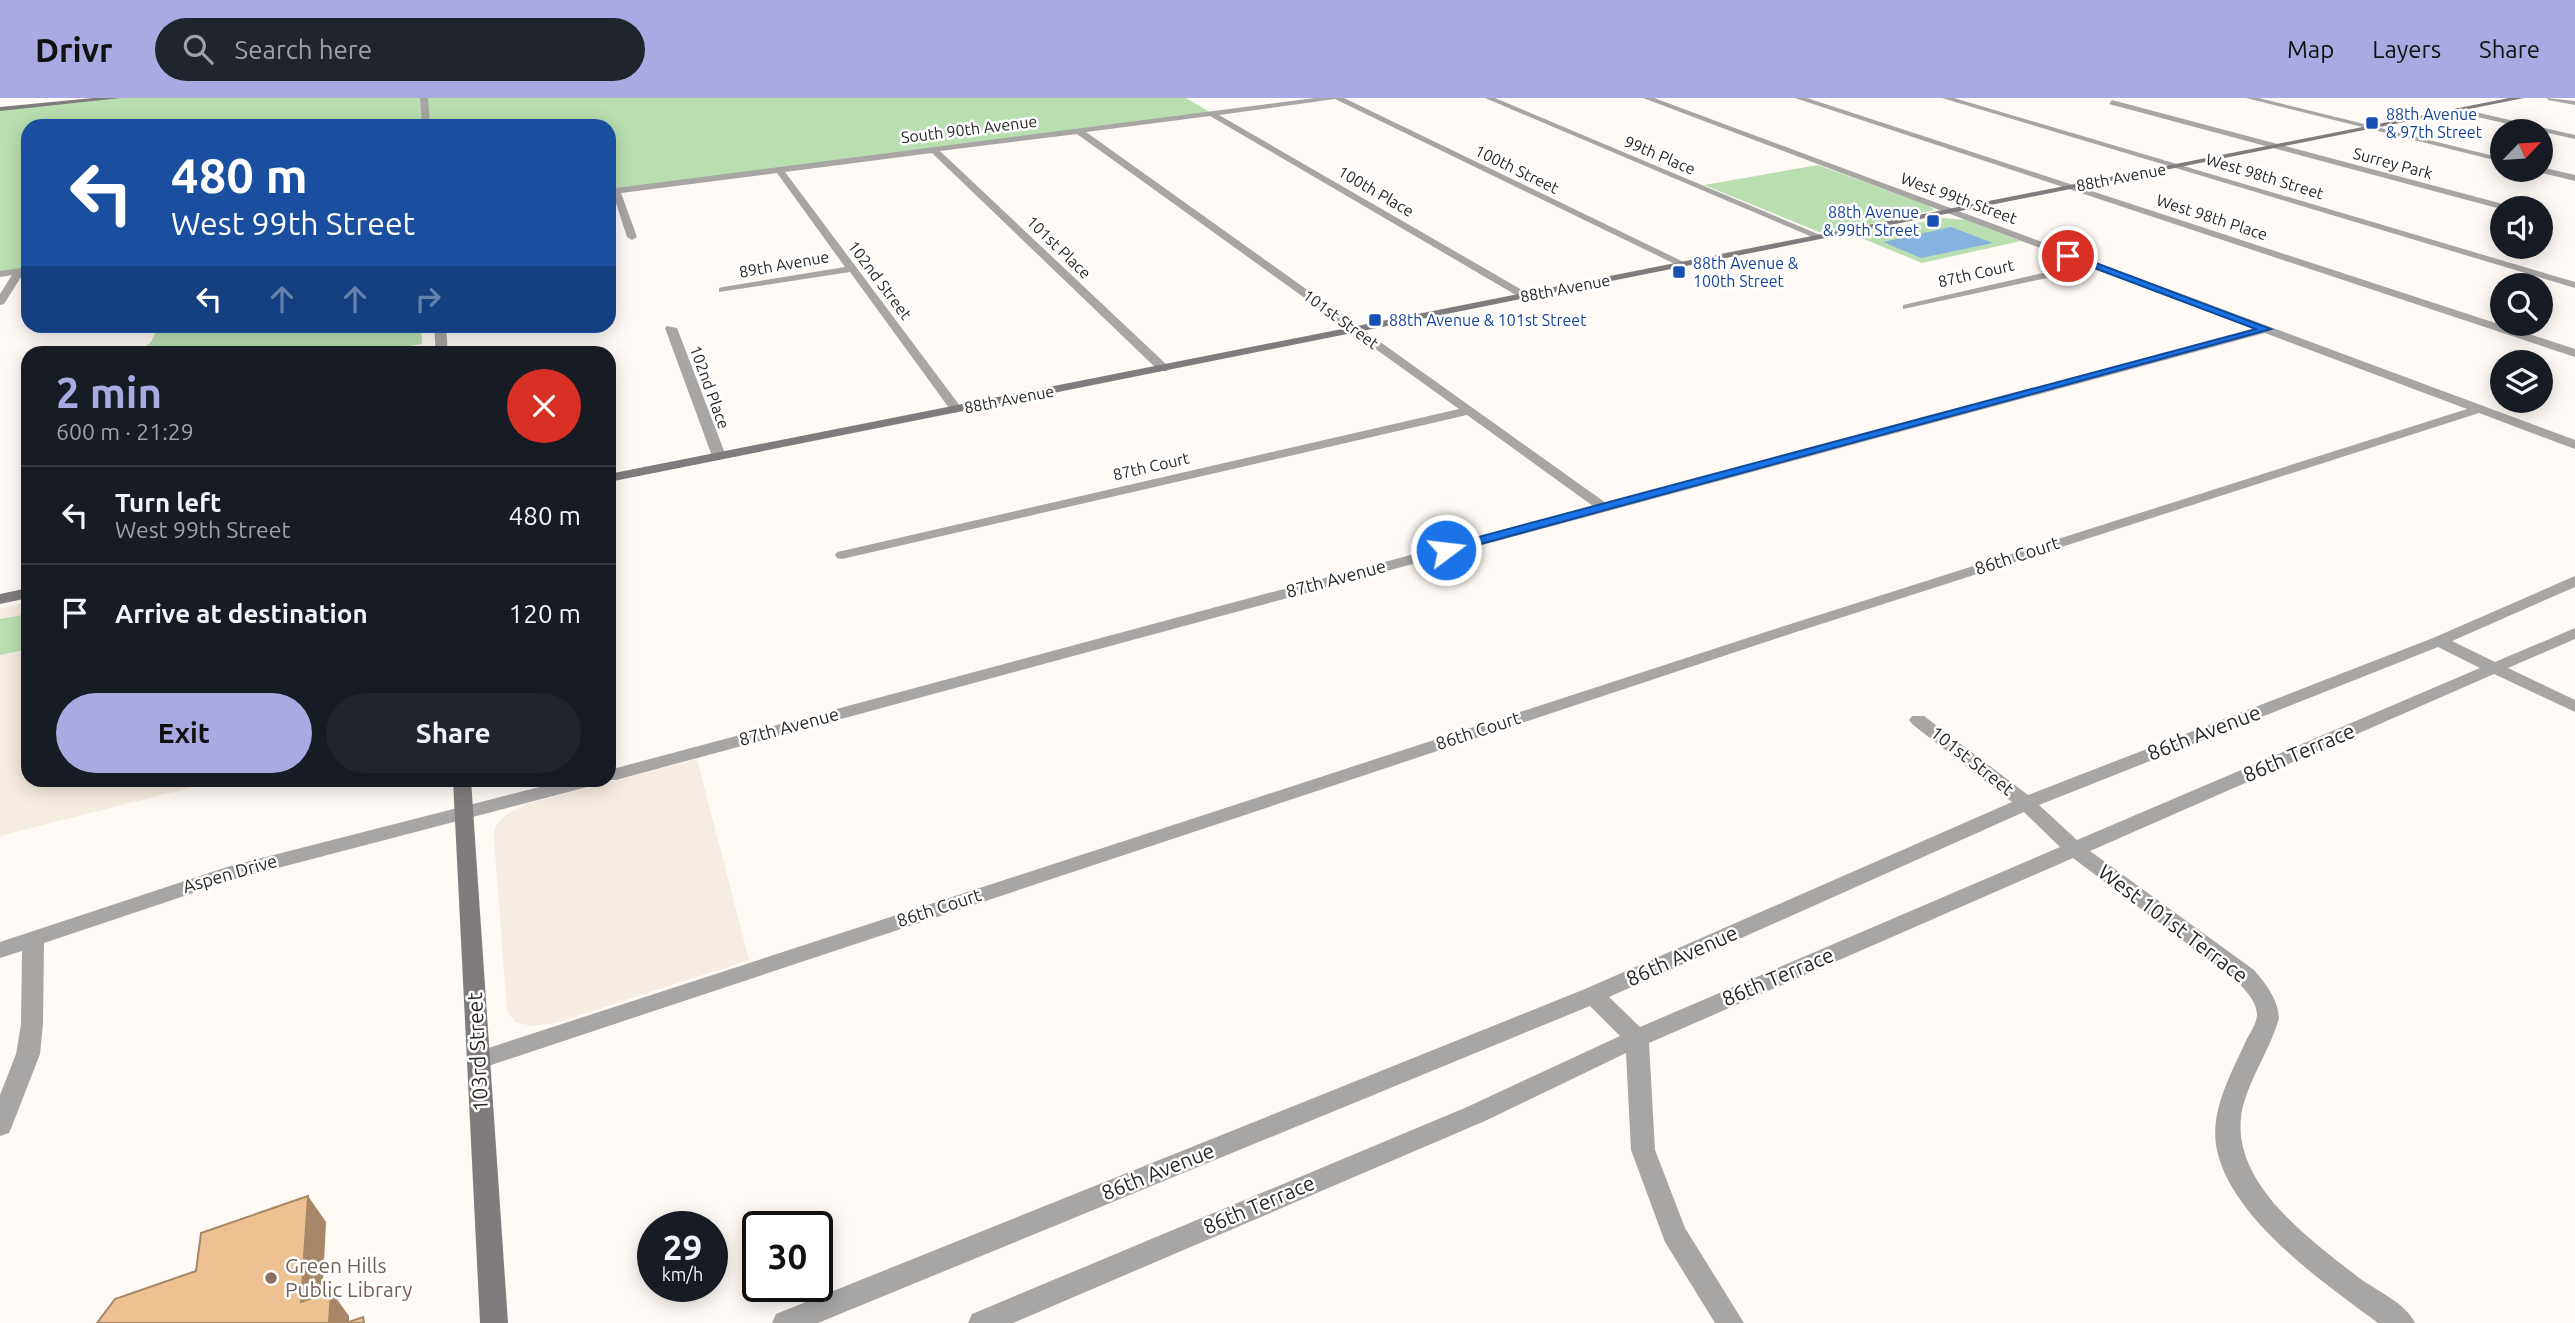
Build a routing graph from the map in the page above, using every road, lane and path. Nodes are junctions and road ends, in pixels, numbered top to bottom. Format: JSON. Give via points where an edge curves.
{"nodes":[{"id":1,"x":117,"y":98,"type":"edge"},
{"id":2,"x":424,"y":98,"type":"edge"},
{"id":3,"x":1259,"y":98,"type":"edge"},
{"id":4,"x":1332,"y":98,"type":"edge"},
{"id":5,"x":1338,"y":98,"type":"edge"},
{"id":6,"x":1489,"y":98,"type":"edge"},
{"id":7,"x":1647,"y":98,"type":"edge"},
{"id":8,"x":1800,"y":98,"type":"edge"},
{"id":9,"x":1946,"y":98,"type":"edge"},
{"id":10,"x":2250,"y":98,"type":"edge"},
{"id":11,"x":2520,"y":98,"type":"edge"},
{"id":12,"x":2551,"y":98,"type":"edge"},
{"id":13,"x":2112,"y":102,"type":"dead end"},
{"id":14,"x":2575,"y":103,"type":"edge"},
{"id":15,"x":1273,"y":106,"type":"junction"},
{"id":16,"x":0,"y":109,"type":"edge"},
{"id":17,"x":2458,"y":110,"type":"junction"},
{"id":18,"x":1212,"y":114,"type":"junction"},
{"id":19,"x":426,"y":119,"type":"edge"},
{"id":20,"x":2371,"y":128,"type":"junction"},
{"id":21,"x":1079,"y":131,"type":"junction"},
{"id":22,"x":2575,"y":137,"type":"edge"},
{"id":23,"x":2278,"y":146,"type":"junction"},
{"id":24,"x":934,"y":150,"type":"junction"},
{"id":25,"x":2490,"y":157,"type":"edge"},
{"id":26,"x":2178,"y":166,"type":"junction"},
{"id":27,"x":779,"y":170,"type":"junction"},
{"id":28,"x":2553,"y":173,"type":"edge"},
{"id":29,"x":2575,"y":178,"type":"edge"},
{"id":30,"x":2071,"y":187,"type":"junction"},
{"id":31,"x":616,"y":192,"type":"edge"},
{"id":32,"x":616,"y":199,"type":"edge"},
{"id":33,"x":2490,"y":203,"type":"edge"},
{"id":34,"x":1950,"y":211,"type":"junction"},
{"id":35,"x":632,"y":237,"type":"dead end"},
{"id":36,"x":1820,"y":237,"type":"junction"},
{"id":37,"x":1683,"y":264,"type":"junction"},
{"id":38,"x":2093,"y":265,"type":"junction"},
{"id":39,"x":851,"y":269,"type":"junction"},
{"id":40,"x":21,"y":270,"type":"edge"},
{"id":41,"x":0,"y":274,"type":"edge"},
{"id":42,"x":21,"y":274,"type":"edge"},
{"id":43,"x":2575,"y":285,"type":"edge"},
{"id":44,"x":723,"y":290,"type":"dead end"},
{"id":45,"x":1525,"y":296,"type":"junction"},
{"id":46,"x":0,"y":302,"type":"edge"},
{"id":47,"x":1907,"y":307,"type":"dead end"},
{"id":48,"x":671,"y":328,"type":"dead end"},
{"id":49,"x":1356,"y":329,"type":"junction"},
{"id":50,"x":2266,"y":329,"type":"junction"},
{"id":51,"x":2575,"y":354,"type":"edge"},
{"id":52,"x":1163,"y":368,"type":"junction"},
{"id":53,"x":956,"y":409,"type":"junction"},
{"id":54,"x":2479,"y":409,"type":"junction"},
{"id":55,"x":1468,"y":411,"type":"junction"},
{"id":56,"x":2575,"y":445,"type":"edge"},
{"id":57,"x":719,"y":456,"type":"junction"},
{"id":58,"x":616,"y":477,"type":"edge"},
{"id":59,"x":1603,"y":507,"type":"junction"},
{"id":60,"x":842,"y":555,"type":"dead end"},
{"id":61,"x":2575,"y":581,"type":"edge"},
{"id":62,"x":21,"y":594,"type":"edge"},
{"id":63,"x":0,"y":599,"type":"edge"},
{"id":64,"x":2575,"y":634,"type":"edge"},
{"id":65,"x":2439,"y":641,"type":"junction"},
{"id":66,"x":2498,"y":669,"type":"junction"},
{"id":67,"x":2575,"y":706,"type":"edge"},
{"id":68,"x":1918,"y":720,"type":"dead end"},
{"id":69,"x":616,"y":774,"type":"edge"},
{"id":70,"x":462,"y":787,"type":"edge"},
{"id":71,"x":564,"y":787,"type":"edge"},
{"id":72,"x":2026,"y":803,"type":"junction"},
{"id":73,"x":464,"y":812,"type":"junction"},
{"id":74,"x":2074,"y":849,"type":"junction"},
{"id":75,"x":33,"y":938,"type":"junction"},
{"id":76,"x":0,"y":950,"type":"edge"},
{"id":77,"x":1593,"y":995,"type":"junction"},
{"id":78,"x":1637,"y":1038,"type":"junction"},
{"id":79,"x":479,"y":1060,"type":"junction"},
{"id":80,"x":0,"y":1126,"type":"edge"},
{"id":81,"x":794,"y":1321,"type":"edge"},
{"id":82,"x":495,"y":1323,"type":"edge"},
{"id":83,"x":982,"y":1323,"type":"edge"},
{"id":84,"x":1730,"y":1323,"type":"edge"},
{"id":85,"x":2401,"y":1323,"type":"edge"}],
"edges":[{"from":1,"to":16,"type":"street"},
{"from":2,"to":19,"type":"street"},
{"from":3,"to":15,"type":"street"},
{"from":4,"to":15,"type":"street","name":"South 90th Avenue"},
{"from":5,"to":37,"type":"street","name":"100th Street"},
{"from":6,"to":36,"type":"street","name":"99th Place"},
{"from":7,"to":34,"type":"street","name":"West 99th Street"},
{"from":8,"to":30,"type":"street","name":"West 98th Place"},
{"from":9,"to":26,"type":"street","name":"West 98th Street"},
{"from":10,"to":20,"type":"street"},
{"from":11,"to":17,"type":"street","name":"88th Avenue"},
{"from":12,"to":14,"type":"street"},
{"from":13,"to":23,"type":"street","name":"Surrey Park"},
{"from":15,"to":18,"type":"street","name":"South 90th Avenue"},
{"from":17,"to":20,"type":"street","name":"88th Avenue"},
{"from":17,"to":22,"type":"street"},
{"from":18,"to":21,"type":"street","name":"South 90th Avenue"},
{"from":18,"to":45,"type":"street","name":"100th Place"},
{"from":20,"to":23,"type":"street","name":"88th Avenue"},
{"from":20,"to":25,"type":"street"},
{"from":21,"to":24,"type":"street","name":"South 90th Avenue"},
{"from":21,"to":49,"type":"street","name":"101st Street"},
{"from":23,"to":26,"type":"street","name":"88th Avenue"},
{"from":23,"to":33,"type":"street","name":"Surrey Park"},
{"from":24,"to":27,"type":"street","name":"South 90th Avenue"},
{"from":24,"to":52,"type":"street","name":"101st Place"},
{"from":26,"to":30,"type":"street","name":"88th Avenue"},
{"from":26,"to":43,"type":"street","name":"West 98th Street"},
{"from":27,"to":31,"type":"street","name":"South 90th Avenue"},
{"from":27,"to":39,"type":"street","name":"102nd Street"},
{"from":28,"to":29,"type":"street"},
{"from":30,"to":34,"type":"street","name":"88th Avenue"},
{"from":30,"to":51,"type":"street","name":"West 98th Place"},
{"from":32,"to":35,"type":"street"},
{"from":34,"to":36,"type":"street","name":"88th Avenue"},
{"from":34,"to":38,"type":"street","name":"West 99th Street"},
{"from":36,"to":37,"type":"street","name":"88th Avenue"},
{"from":37,"to":45,"type":"street","name":"88th Avenue"},
{"from":38,"to":47,"type":"street","name":"87th Court"},
{"from":38,"to":50,"type":"street","name":"West 99th Street"},
{"from":39,"to":44,"type":"street","name":"89th Avenue"},
{"from":39,"to":53,"type":"street","name":"102nd Street"},
{"from":40,"to":41,"type":"street"},
{"from":42,"to":46,"type":"street"},
{"from":45,"to":49,"type":"street","name":"88th Avenue"},
{"from":48,"to":57,"type":"street","name":"102nd Place"},
{"from":49,"to":52,"type":"street","name":"88th Avenue"},
{"from":49,"to":55,"type":"street","name":"101st Street"},
{"from":50,"to":54,"type":"street","name":"West 99th Street"},
{"from":50,"to":59,"type":"street","name":"87th Avenue"},
{"from":52,"to":53,"type":"street","name":"88th Avenue"},
{"from":53,"to":57,"type":"street","name":"88th Avenue"},
{"from":54,"to":56,"type":"street","name":"West 99th Street"},
{"from":54,"to":79,"type":"street","name":"86th Court","via":[[1784,631]]},
{"from":55,"to":59,"type":"street","name":"101st Street"},
{"from":55,"to":60,"type":"street","name":"87th Court"},
{"from":57,"to":58,"type":"street","name":"88th Avenue"},
{"from":59,"to":69,"type":"street","name":"87th Avenue"},
{"from":61,"to":65,"type":"street","name":"86th Avenue"},
{"from":62,"to":63,"type":"street"},
{"from":64,"to":66,"type":"street","name":"86th Terrace"},
{"from":65,"to":66,"type":"street"},
{"from":65,"to":72,"type":"street","name":"86th Avenue"},
{"from":66,"to":67,"type":"street"},
{"from":66,"to":74,"type":"street","name":"86th Terrace"},
{"from":68,"to":72,"type":"street","name":"101st Street"},
{"from":70,"to":73,"type":"street","name":"103rd Street"},
{"from":71,"to":73,"type":"street"},
{"from":72,"to":74,"type":"street","name":"West 101st Terrace"},
{"from":72,"to":77,"type":"street","name":"86th Avenue"},
{"from":73,"to":75,"type":"street","name":"Aspen Drive","via":[[189,885]]},
{"from":73,"to":79,"type":"street","name":"103rd Street"},
{"from":74,"to":78,"type":"street","name":"86th Terrace"},
{"from":74,"to":85,"type":"street","name":"West 101st Terrace","via":[[2246,976],[2263,996],[2268,1017],[2227,1115],[2228,1147],[2237,1175],[2279,1224],[2339,1279]]},
{"from":75,"to":76,"type":"street","name":"Aspen Drive"},
{"from":75,"to":80,"type":"street","via":[[28,1055]]},
{"from":77,"to":78,"type":"street"},
{"from":77,"to":81,"type":"street","name":"86th Avenue"},
{"from":78,"to":83,"type":"street","name":"86th Terrace","via":[[1476,1114]]},
{"from":78,"to":84,"type":"street","via":[[1643,1150],[1674,1234]]},
{"from":79,"to":82,"type":"street","name":"103rd Street"}]}
